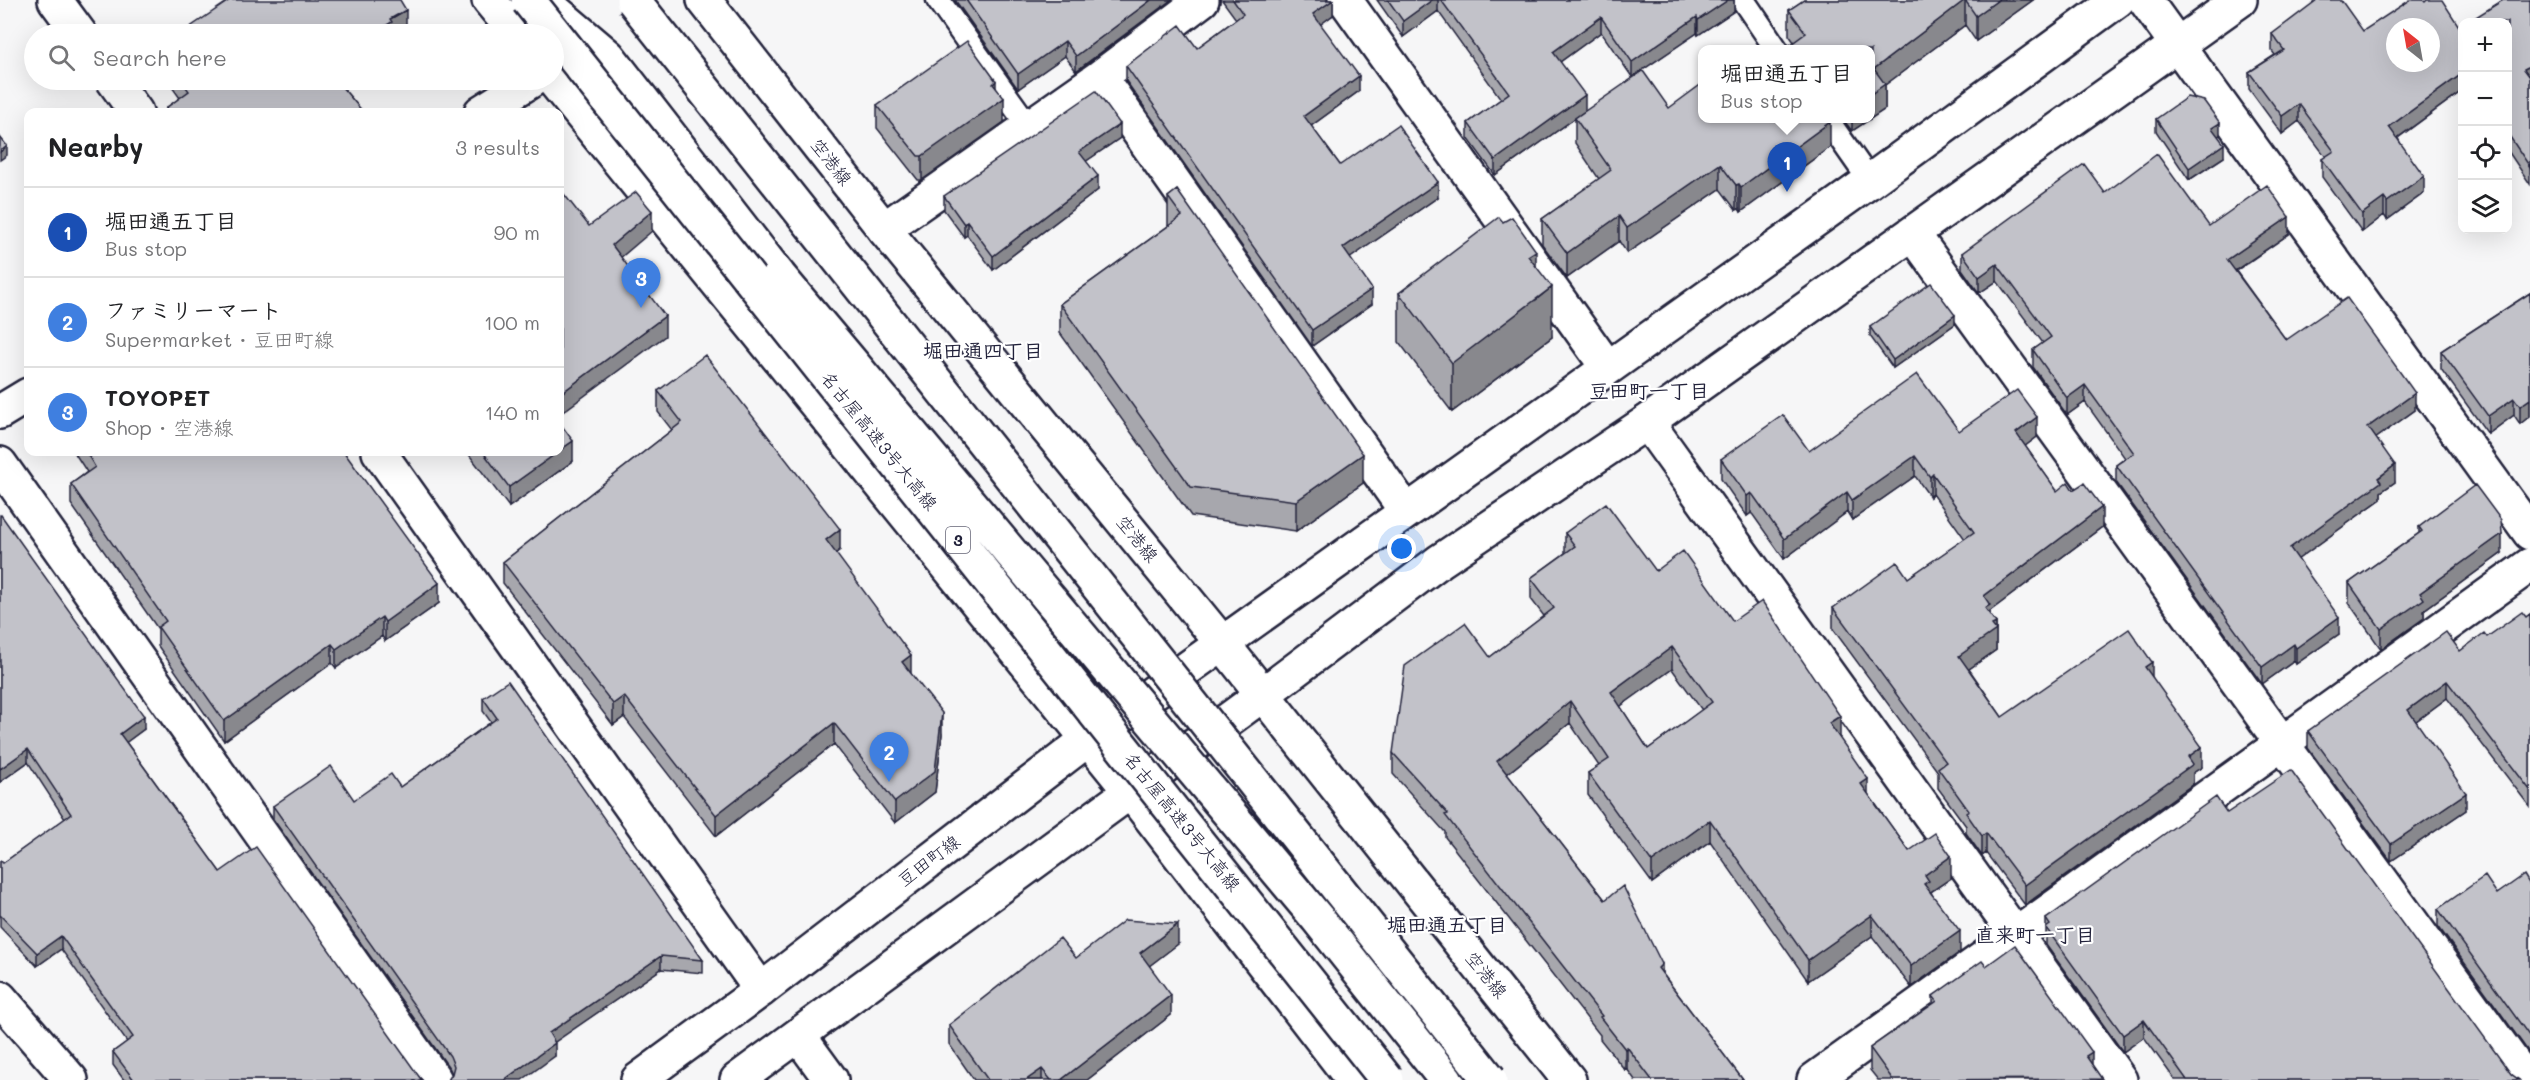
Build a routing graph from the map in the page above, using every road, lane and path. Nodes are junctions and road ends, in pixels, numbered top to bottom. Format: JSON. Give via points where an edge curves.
{"nodes":[{"id":1,"x":56,"y":0,"type":"edge"},
{"id":2,"x":489,"y":0,"type":"edge"},
{"id":3,"x":528,"y":0,"type":"edge"},
{"id":4,"x":542,"y":0,"type":"edge"},
{"id":5,"x":633,"y":0,"type":"edge"},
{"id":6,"x":704,"y":0,"type":"edge"},
{"id":7,"x":938,"y":0,"type":"edge"},
{"id":8,"x":1202,"y":0,"type":"edge"},
{"id":9,"x":1344,"y":0,"type":"edge"},
{"id":10,"x":1743,"y":0,"type":"edge"},
{"id":11,"x":2118,"y":0,"type":"edge"},
{"id":12,"x":2145,"y":0,"type":"edge"},
{"id":13,"x":2240,"y":0,"type":"edge"},
{"id":14,"x":73,"y":24,"type":"edge"},
{"id":15,"x":509,"y":24,"type":"edge"},
{"id":16,"x":547,"y":24,"type":"edge"},
{"id":17,"x":564,"y":45,"type":"edge"},
{"id":18,"x":1774,"y":45,"type":"edge"},
{"id":19,"x":2177,"y":45,"type":"junction"},
{"id":20,"x":1100,"y":77,"type":"junction"},
{"id":21,"x":120,"y":90,"type":"edge"},
{"id":22,"x":516,"y":90,"type":"edge"},
{"id":23,"x":561,"y":90,"type":"edge"},
{"id":24,"x":133,"y":108,"type":"edge"},
{"id":25,"x":487,"y":108,"type":"edge"},
{"id":26,"x":1829,"y":123,"type":"edge"},
{"id":27,"x":1029,"y":127,"type":"junction"},
{"id":28,"x":1870,"y":181,"type":"junction"},
{"id":29,"x":884,"y":229,"type":"junction"},
{"id":30,"x":1913,"y":234,"type":"junction"},
{"id":31,"x":1607,"y":367,"type":"junction"},
{"id":32,"x":24,"y":397,"type":"edge"},
{"id":33,"x":0,"y":412,"type":"edge"},
{"id":34,"x":1647,"y":422,"type":"junction"},
{"id":35,"x":382,"y":456,"type":"edge"},
{"id":36,"x":0,"y":464,"type":"edge"},
{"id":37,"x":1406,"y":511,"type":"junction"},
{"id":38,"x":2530,"y":532,"type":"edge"},
{"id":39,"x":2530,"y":566,"type":"edge"},
{"id":40,"x":1222,"y":643,"type":"junction"},
{"id":41,"x":1262,"y":695,"type":"junction"},
{"id":42,"x":1087,"y":741,"type":"junction"},
{"id":43,"x":2282,"y":744,"type":"junction"},
{"id":44,"x":1130,"y":791,"type":"junction"},
{"id":45,"x":2016,"y":935,"type":"junction"},
{"id":46,"x":761,"y":990,"type":"junction"},
{"id":47,"x":0,"y":998,"type":"edge"},
{"id":48,"x":799,"y":1036,"type":"junction"},
{"id":49,"x":71,"y":1080,"type":"edge"},
{"id":50,"x":435,"y":1080,"type":"edge"},
{"id":51,"x":638,"y":1080,"type":"edge"},
{"id":52,"x":737,"y":1080,"type":"edge"},
{"id":53,"x":831,"y":1080,"type":"edge"},
{"id":54,"x":1353,"y":1080,"type":"edge"},
{"id":55,"x":1388,"y":1080,"type":"edge"},
{"id":56,"x":1446,"y":1080,"type":"edge"},
{"id":57,"x":1490,"y":1080,"type":"edge"},
{"id":58,"x":1569,"y":1080,"type":"edge"},
{"id":59,"x":1814,"y":1080,"type":"edge"},
{"id":60,"x":2120,"y":1080,"type":"edge"},
{"id":61,"x":2526,"y":1080,"type":"edge"}],
"edges":[{"from":1,"to":14,"type":"main road"},
{"from":2,"to":15,"type":"main road"},
{"from":3,"to":16,"type":"main road","name":"名古屋高速3号大高線","number":"3","bridge":true},
{"from":4,"to":56,"type":"main road","bridge":true,"via":[[608,56],[779,276],[1310,909]]},
{"from":5,"to":57,"type":"main road","bridge":true},
{"from":6,"to":29,"type":"main road","name":"空港線"},
{"from":7,"to":27,"type":"lane"},
{"from":8,"to":20,"type":"main road"},
{"from":9,"to":31,"type":"main road"},
{"from":10,"to":18,"type":"lane"},
{"from":11,"to":28,"type":"main road","name":"豆田町線"},
{"from":12,"to":19,"type":"main road"},
{"from":13,"to":19,"type":"main road"},
{"from":17,"to":55,"type":"main road","name":"名古屋高速3号大高線","number":"3","bridge":true},
{"from":19,"to":30,"type":"main road"},
{"from":19,"to":38,"type":"main road"},
{"from":20,"to":27,"type":"main road"},
{"from":20,"to":37,"type":"main road"},
{"from":21,"to":24,"type":"main road"},
{"from":22,"to":25,"type":"main road"},
{"from":23,"to":42,"type":"main road"},
{"from":26,"to":28,"type":"lane"},
{"from":27,"to":29,"type":"main road"},
{"from":28,"to":31,"type":"main road","name":"豆田町線"},
{"from":29,"to":40,"type":"main road","name":"空港線"},
{"from":30,"to":34,"type":"main road"},
{"from":30,"to":43,"type":"main road"},
{"from":31,"to":37,"type":"main road","name":"豆田町線"},
{"from":32,"to":33,"type":"main road"},
{"from":34,"to":41,"type":"main road","via":[[1440,561]]},
{"from":34,"to":45,"type":"main road"},
{"from":35,"to":46,"type":"main road"},
{"from":36,"to":50,"type":"main road"},
{"from":37,"to":40,"type":"main road","name":"豆田町線"},
{"from":39,"to":43,"type":"main road"},
{"from":40,"to":41,"type":"main road","name":"空港線"},
{"from":40,"to":42,"type":"main road","name":"豆田町線"},
{"from":41,"to":44,"type":"main road"},
{"from":41,"to":58,"type":"main road","name":"空港線"},
{"from":42,"to":44,"type":"main road"},
{"from":42,"to":46,"type":"main road","name":"豆田町線"},
{"from":43,"to":45,"type":"main road"},
{"from":43,"to":61,"type":"main road"},
{"from":44,"to":48,"type":"main road"},
{"from":44,"to":54,"type":"main road"},
{"from":45,"to":59,"type":"main road"},
{"from":45,"to":60,"type":"main road"},
{"from":46,"to":51,"type":"main road","name":"豆田町線"},
{"from":47,"to":49,"type":"main road"},
{"from":48,"to":52,"type":"main road"},
{"from":48,"to":53,"type":"main road"}]}
